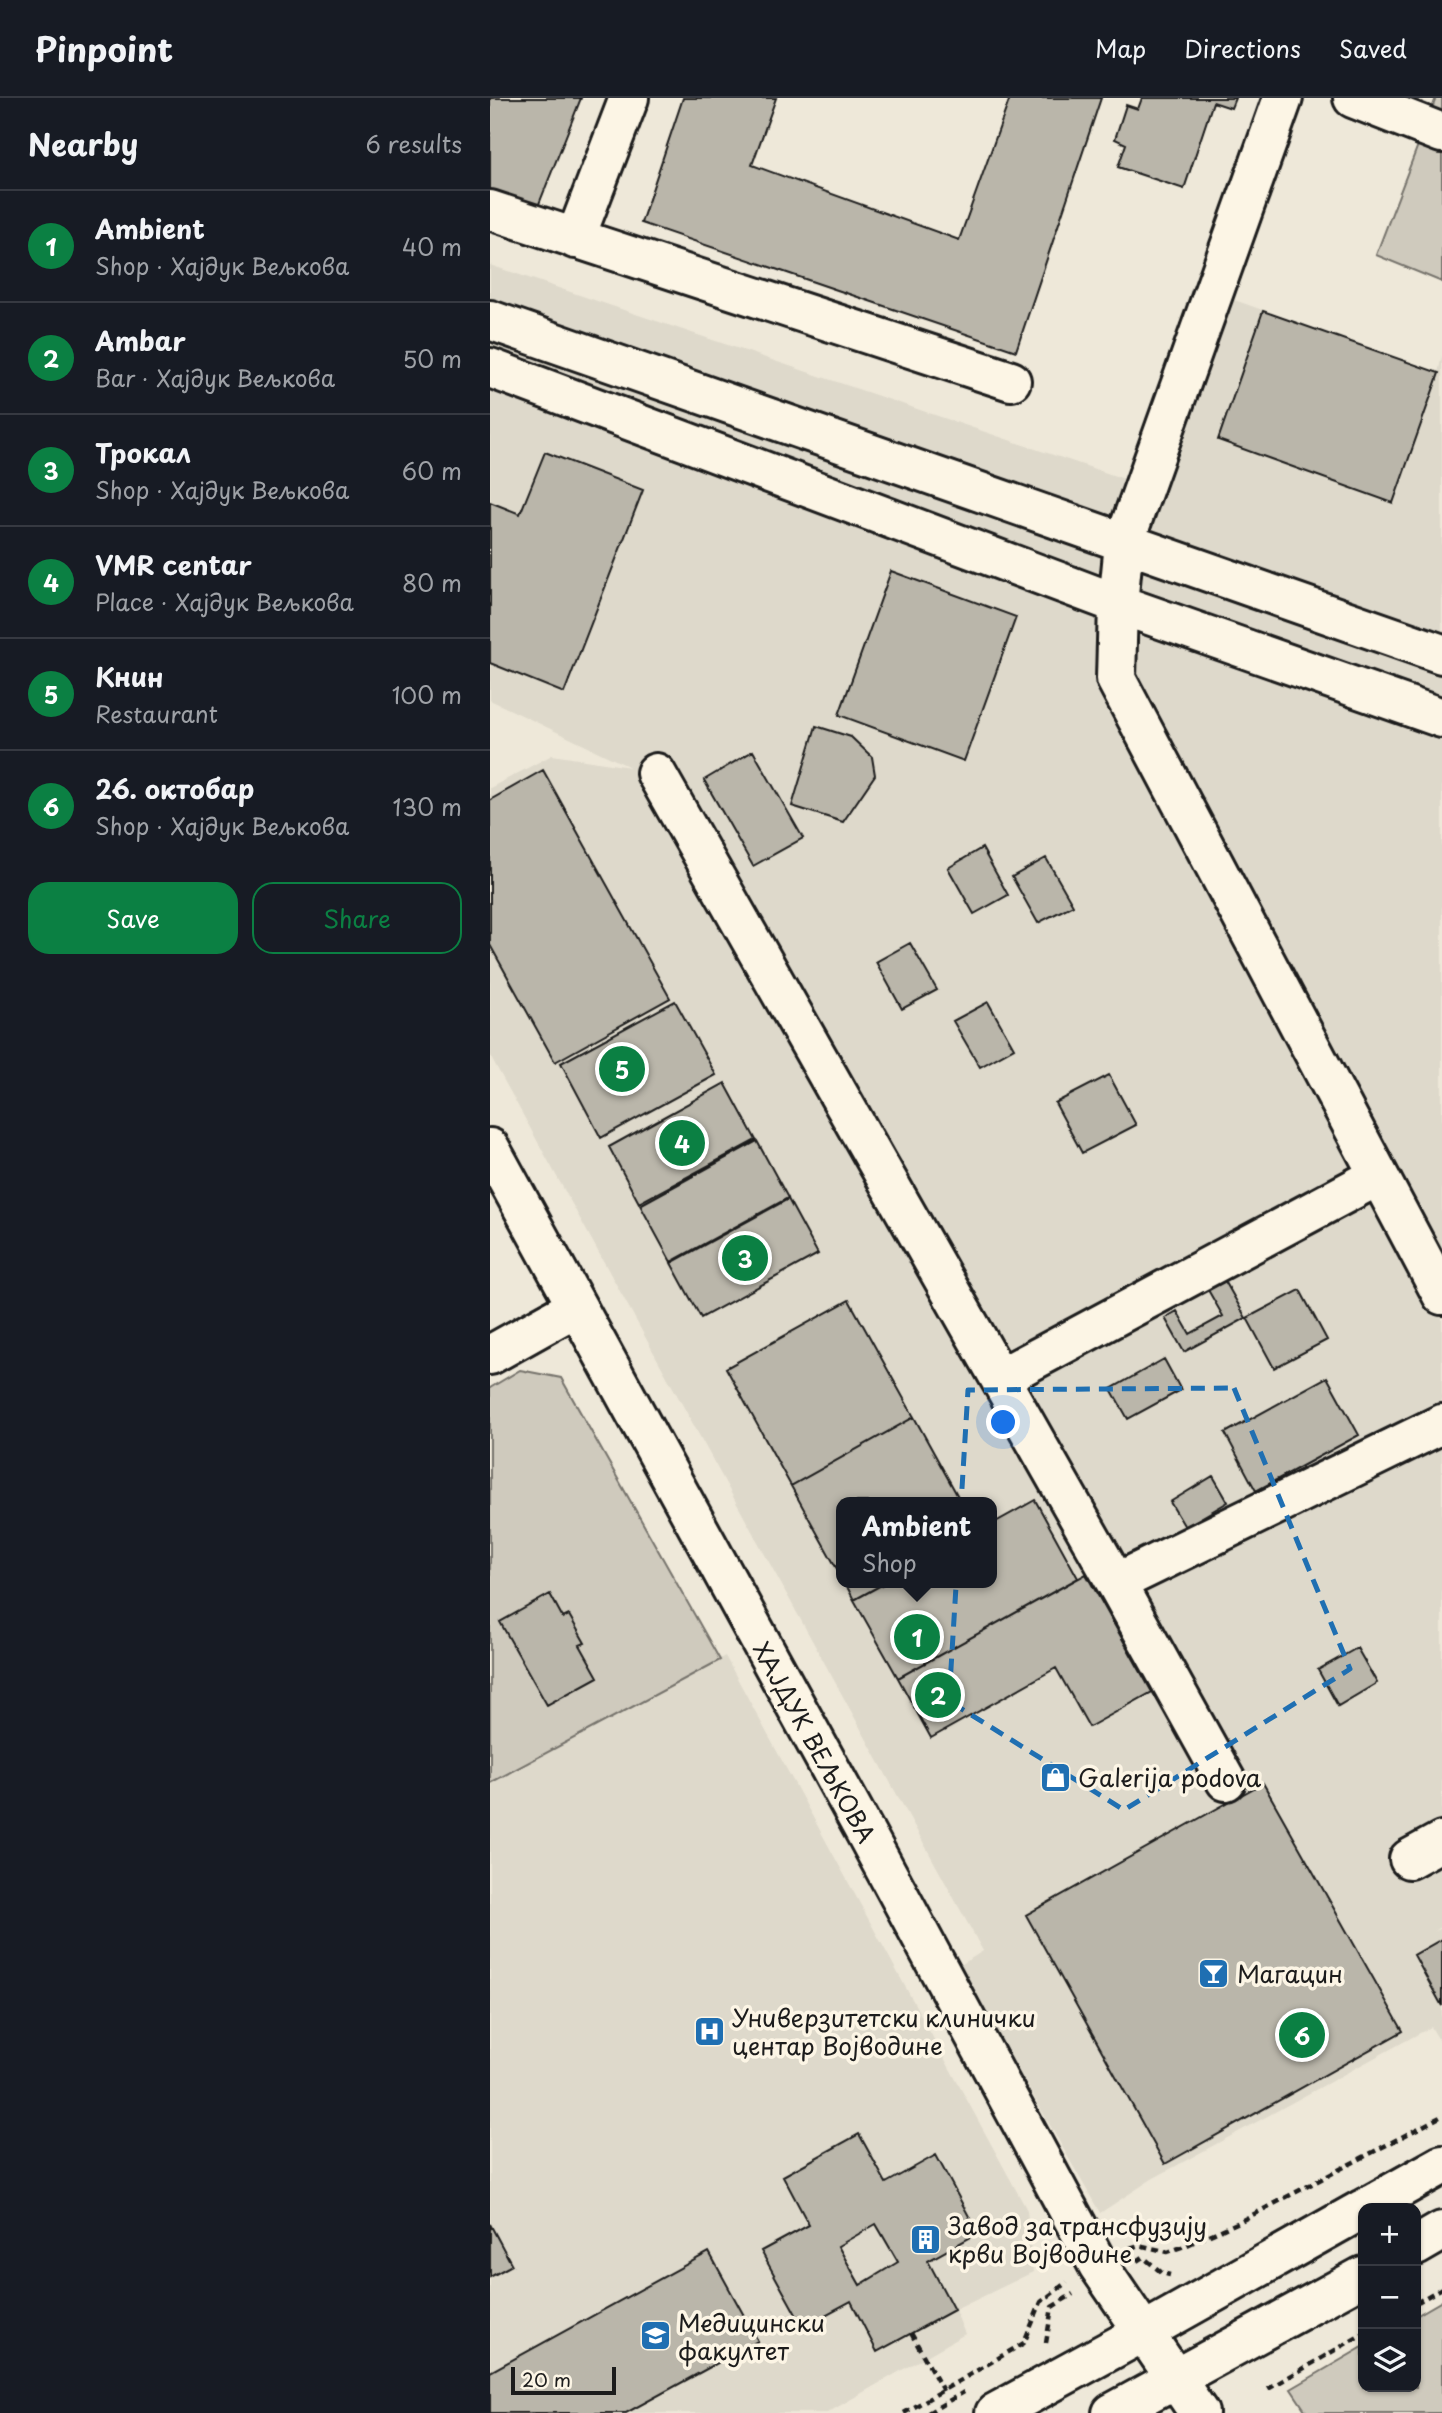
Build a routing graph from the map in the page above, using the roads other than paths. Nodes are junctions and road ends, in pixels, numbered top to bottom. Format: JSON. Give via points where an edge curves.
{"nodes":[{"id":1,"x":629,"y":98,"type":"edge"},
{"id":2,"x":1283,"y":98,"type":"edge"},
{"id":3,"x":1353,"y":98,"type":"edge"},
{"id":4,"x":1442,"y":133,"type":"edge"},
{"id":5,"x":490,"y":210,"type":"edge"},
{"id":6,"x":575,"y":239,"type":"junction"},
{"id":7,"x":490,"y":320,"type":"edge"},
{"id":8,"x":490,"y":368,"type":"edge"},
{"id":9,"x":1011,"y":381,"type":"dead end"},
{"id":10,"x":1124,"y":543,"type":"junction"},
{"id":11,"x":1118,"y":604,"type":"junction"},
{"id":12,"x":1442,"y":654,"type":"edge"},
{"id":13,"x":1442,"y":718,"type":"edge"},
{"id":14,"x":656,"y":773,"type":"dead end"},
{"id":15,"x":490,"y":1148,"type":"edge"},
{"id":16,"x":1378,"y":1176,"type":"junction"},
{"id":17,"x":1442,"y":1295,"type":"edge"},
{"id":18,"x":576,"y":1307,"type":"junction"},
{"id":19,"x":490,"y":1355,"type":"edge"},
{"id":20,"x":1000,"y":1378,"type":"junction"},
{"id":21,"x":1442,"y":1424,"type":"edge"},
{"id":22,"x":1116,"y":1583,"type":"junction"},
{"id":23,"x":1226,"y":1781,"type":"dead end"},
{"id":24,"x":1442,"y":1841,"type":"edge"},
{"id":25,"x":1409,"y":1859,"type":"dead end"},
{"id":26,"x":1442,"y":2165,"type":"edge"},
{"id":27,"x":1375,"y":2203,"type":"edge"},
{"id":28,"x":1358,"y":2212,"type":"edge"},
{"id":29,"x":1442,"y":2231,"type":"edge"},
{"id":30,"x":1421,"y":2243,"type":"edge"},
{"id":31,"x":1358,"y":2279,"type":"edge"},
{"id":32,"x":1144,"y":2332,"type":"junction"},
{"id":33,"x":1176,"y":2379,"type":"junction"},
{"id":34,"x":995,"y":2413,"type":"edge"},
{"id":35,"x":1112,"y":2413,"type":"edge"},
{"id":36,"x":1199,"y":2413,"type":"edge"}],
"edges":[{"from":1,"to":6,"type":"street"},
{"from":2,"to":10,"type":"street"},
{"from":3,"to":4,"type":"street"},
{"from":5,"to":6,"type":"street"},
{"from":6,"to":9,"type":"street"},
{"from":7,"to":10,"type":"street"},
{"from":8,"to":11,"type":"street"},
{"from":10,"to":11,"type":"street"},
{"from":10,"to":12,"type":"street"},
{"from":11,"to":13,"type":"street"},
{"from":11,"to":16,"type":"street","via":[[1116,679]]},
{"from":14,"to":20,"type":"street"},
{"from":15,"to":18,"type":"street","name":"ХАЈДУК ВЕЉКОВА"},
{"from":16,"to":17,"type":"street"},
{"from":16,"to":20,"type":"street"},
{"from":18,"to":19,"type":"street"},
{"from":18,"to":32,"type":"street","name":"ХАЈДУК ВЕЉКОВА","via":[[1098,2265]]},
{"from":20,"to":22,"type":"street"},
{"from":21,"to":22,"type":"street"},
{"from":22,"to":23,"type":"street"},
{"from":24,"to":25,"type":"street"},
{"from":26,"to":27,"type":"street"},
{"from":28,"to":32,"type":"street"},
{"from":29,"to":30,"type":"street"},
{"from":31,"to":33,"type":"street"},
{"from":32,"to":33,"type":"street","name":"ХАЈДУК ВЕЉКОВА"},
{"from":32,"to":34,"type":"street"},
{"from":33,"to":35,"type":"street"},
{"from":33,"to":36,"type":"street","name":"ХАЈДУК ВЕЉКОВА"}]}
